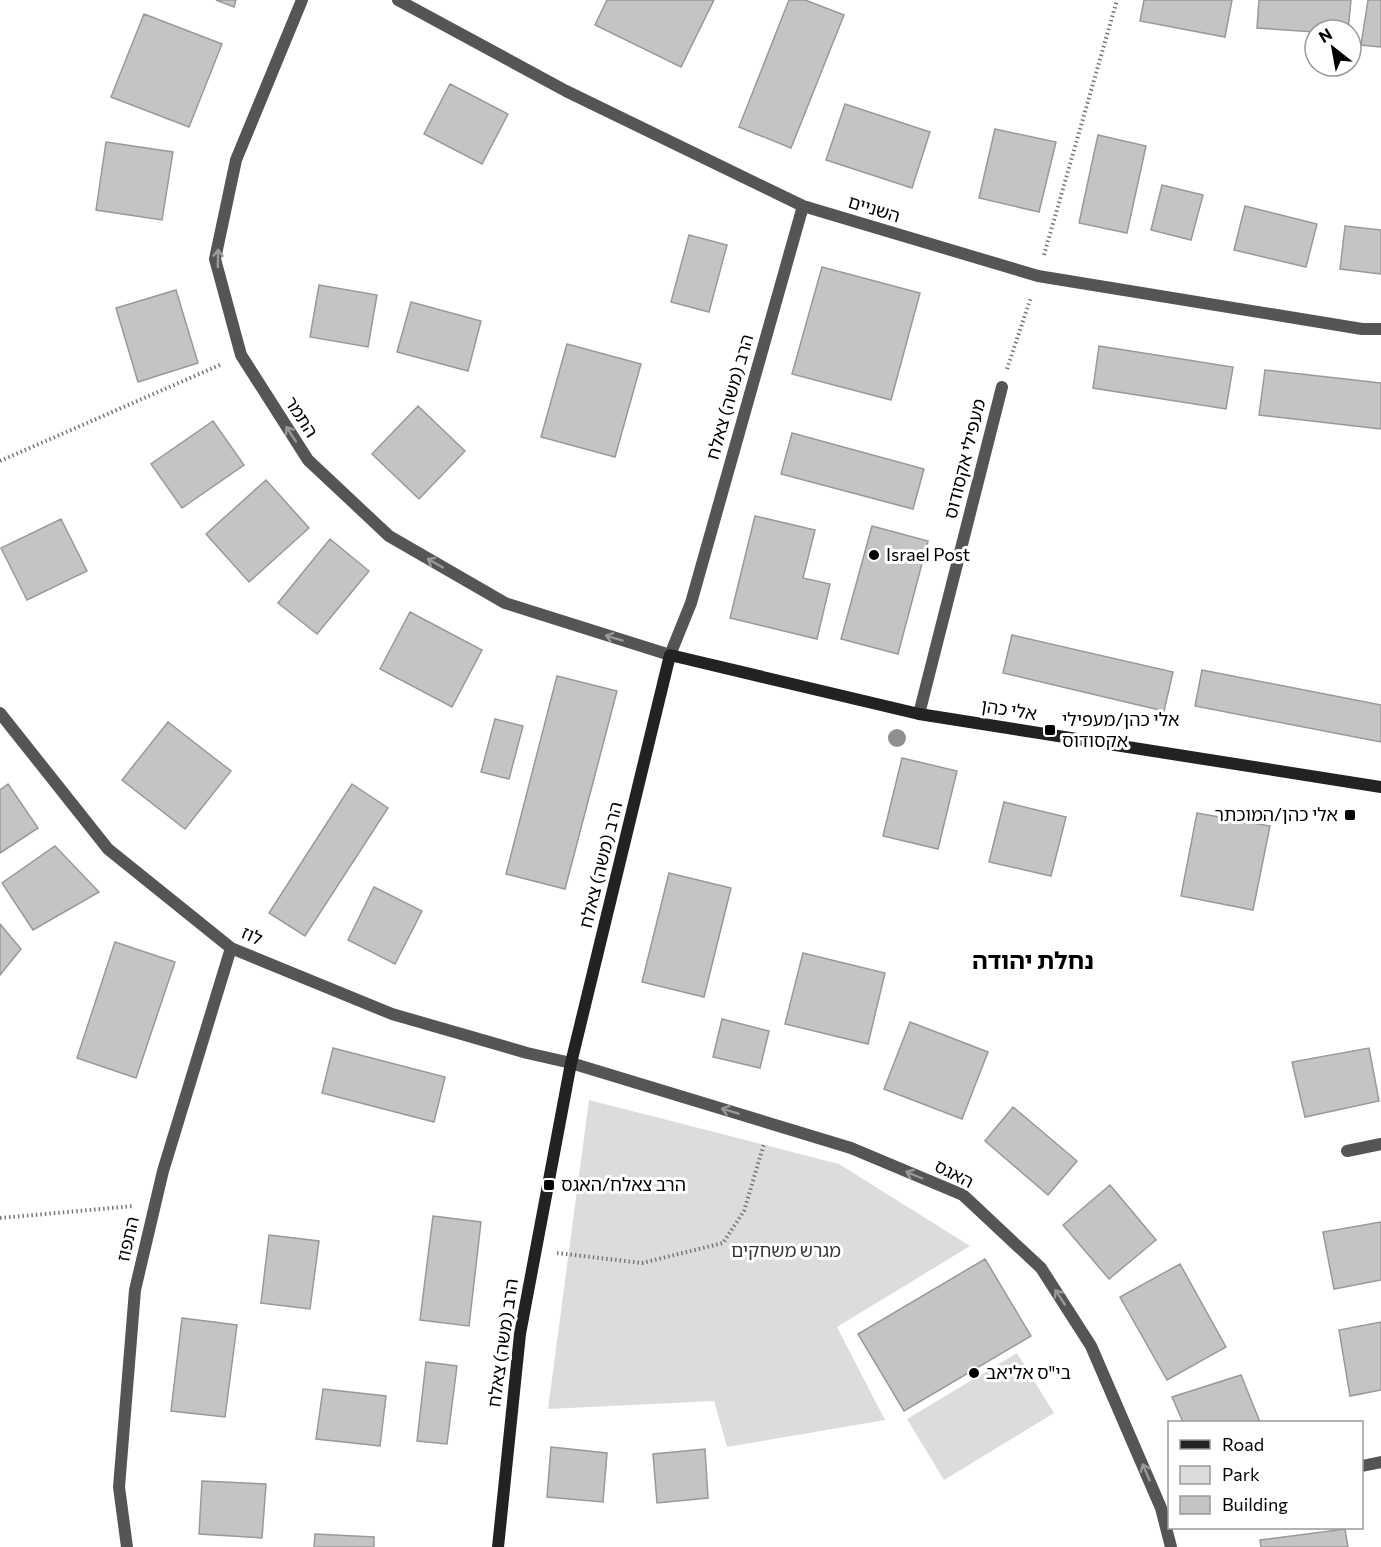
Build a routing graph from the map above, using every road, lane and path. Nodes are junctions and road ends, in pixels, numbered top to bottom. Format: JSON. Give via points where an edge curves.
{"nodes":[{"id":1,"x":302,"y":0,"type":"edge"},
{"id":2,"x":398,"y":0,"type":"edge"},
{"id":3,"x":1118,"y":0,"type":"edge"},
{"id":4,"x":803,"y":206,"type":"junction"},
{"id":5,"x":1038,"y":276,"type":"junction"},
{"id":6,"x":1381,"y":329,"type":"edge"},
{"id":7,"x":241,"y":355,"type":"junction"},
{"id":8,"x":1002,"y":387,"type":"joint"},
{"id":9,"x":0,"y":461,"type":"edge"},
{"id":10,"x":670,"y":655,"type":"junction"},
{"id":11,"x":0,"y":713,"type":"edge"},
{"id":12,"x":918,"y":714,"type":"junction"},
{"id":13,"x":1381,"y":787,"type":"edge"},
{"id":14,"x":231,"y":948,"type":"junction"},
{"id":15,"x":571,"y":1063,"type":"junction"},
{"id":16,"x":770,"y":1124,"type":"junction"},
{"id":17,"x":1381,"y":1144,"type":"edge"},
{"id":18,"x":1347,"y":1150,"type":"dead end"},
{"id":19,"x":155,"y":1204,"type":"junction"},
{"id":20,"x":0,"y":1218,"type":"edge"},
{"id":21,"x":535,"y":1251,"type":"junction"},
{"id":22,"x":1381,"y":1462,"type":"edge"},
{"id":23,"x":1363,"y":1466,"type":"edge"},
{"id":24,"x":1165,"y":1507,"type":"edge"},
{"id":25,"x":1168,"y":1527,"type":"edge"},
{"id":26,"x":1168,"y":1529,"type":"edge"},
{"id":27,"x":128,"y":1547,"type":"edge"},
{"id":28,"x":498,"y":1547,"type":"edge"},
{"id":29,"x":1171,"y":1547,"type":"edge"}],
"edges":[{"from":7,"to":1,"type":"street","name":"התמר","one_way":true,"via":[[215,259],[236,160]]},
{"from":2,"to":4,"type":"street","name":"השניים","via":[[566,91]]},
{"from":3,"to":5,"type":"path"},
{"from":4,"to":5,"type":"street","name":"השניים"},
{"from":4,"to":10,"type":"street","name":"הרב (משה) צאלח","via":[[691,603]]},
{"from":5,"to":6,"type":"street","name":"השניים"},
{"from":5,"to":8,"type":"path"},
{"from":7,"to":9,"type":"path"},
{"from":10,"to":7,"type":"street","name":"התמר","one_way":true,"via":[[505,603],[389,536],[308,460]]},
{"from":8,"to":12,"type":"street","name":"מעפילי אקסודוס"},
{"from":10,"to":12,"type":"street","name":"אלי כהן"},
{"from":10,"to":15,"type":"street","name":"הרב (משה) צאלח"},
{"from":11,"to":14,"type":"street","name":"לוז","via":[[108,849]]},
{"from":12,"to":13,"type":"street","name":"אלי כהן"},
{"from":14,"to":15,"type":"street","name":"לוז","via":[[392,1014]]},
{"from":14,"to":19,"type":"street","name":"התפוז"},
{"from":16,"to":15,"type":"street","name":"האגס","one_way":true},
{"from":15,"to":21,"type":"street","name":"הרב (משה) צאלח"},
{"from":16,"to":21,"type":"path","via":[[744,1211],[723,1243],[642,1263]]},
{"from":24,"to":16,"type":"street","name":"האגס","one_way":true,"via":[[1091,1346],[1041,1268],[963,1195],[851,1148]]},
{"from":17,"to":18,"type":"street"},
{"from":19,"to":20,"type":"path"},
{"from":19,"to":27,"type":"street","name":"התפוז","via":[[135,1290],[119,1487]]},
{"from":21,"to":28,"type":"street","name":"הרב (משה) צאלח","via":[[520,1334]]},
{"from":22,"to":23,"type":"street"},
{"from":24,"to":25,"type":"street","name":"האגס"},
{"from":26,"to":29,"type":"street","name":"האגס"}]}
